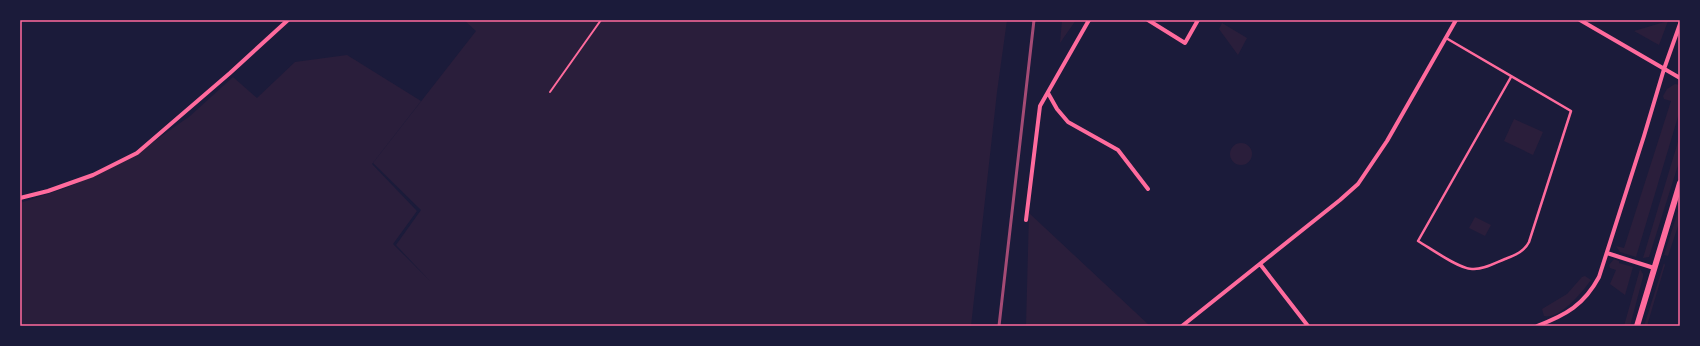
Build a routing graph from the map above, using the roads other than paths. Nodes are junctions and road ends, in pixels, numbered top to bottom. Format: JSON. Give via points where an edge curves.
{"nodes":[{"id":1,"x":288,"y":20,"type":"edge"},
{"id":2,"x":1089,"y":20,"type":"edge"},
{"id":3,"x":1148,"y":20,"type":"edge"},
{"id":4,"x":1198,"y":20,"type":"edge"},
{"id":5,"x":1456,"y":20,"type":"edge"},
{"id":6,"x":1580,"y":20,"type":"edge"},
{"id":7,"x":1680,"y":24,"type":"edge"},
{"id":8,"x":1445,"y":38,"type":"junction"},
{"id":9,"x":1664,"y":69,"type":"junction"},
{"id":10,"x":1511,"y":77,"type":"junction"},
{"id":11,"x":1680,"y":78,"type":"edge"},
{"id":12,"x":1048,"y":93,"type":"junction"},
{"id":13,"x":1680,"y":182,"type":"edge"},
{"id":14,"x":1148,"y":189,"type":"dead end"},
{"id":15,"x":20,"y":198,"type":"edge"},
{"id":16,"x":1026,"y":220,"type":"dead end"},
{"id":17,"x":1607,"y":253,"type":"junction"},
{"id":18,"x":1260,"y":264,"type":"junction"},
{"id":19,"x":1654,"y":268,"type":"junction"},
{"id":20,"x":1182,"y":326,"type":"edge"},
{"id":21,"x":1308,"y":326,"type":"edge"},
{"id":22,"x":1537,"y":326,"type":"edge"},
{"id":23,"x":1637,"y":326,"type":"edge"}],
"edges":[{"from":1,"to":15,"type":"street","via":[[136,153],[93,175]]},
{"from":2,"to":12,"type":"street"},
{"from":3,"to":4,"type":"street","via":[[1186,43]]},
{"from":5,"to":8,"type":"street"},
{"from":6,"to":9,"type":"street"},
{"from":7,"to":9,"type":"street"},
{"from":8,"to":10,"type":"lane"},
{"from":8,"to":18,"type":"street","via":[[1387,141],[1358,184]]},
{"from":9,"to":11,"type":"street"},
{"from":9,"to":17,"type":"street"},
{"from":10,"to":10,"type":"lane","via":[[1572,111],[1526,249],[1486,266],[1472,269],[1463,267],[1418,241]]},
{"from":12,"to":14,"type":"street","via":[[1068,122],[1118,150]]},
{"from":12,"to":16,"type":"street","via":[[1040,106]]},
{"from":13,"to":19,"type":"street"},
{"from":17,"to":19,"type":"street"},
{"from":17,"to":22,"type":"street","via":[[1597,280],[1577,306],[1560,317]]},
{"from":18,"to":20,"type":"street"},
{"from":18,"to":21,"type":"street"},
{"from":19,"to":23,"type":"street"}]}
